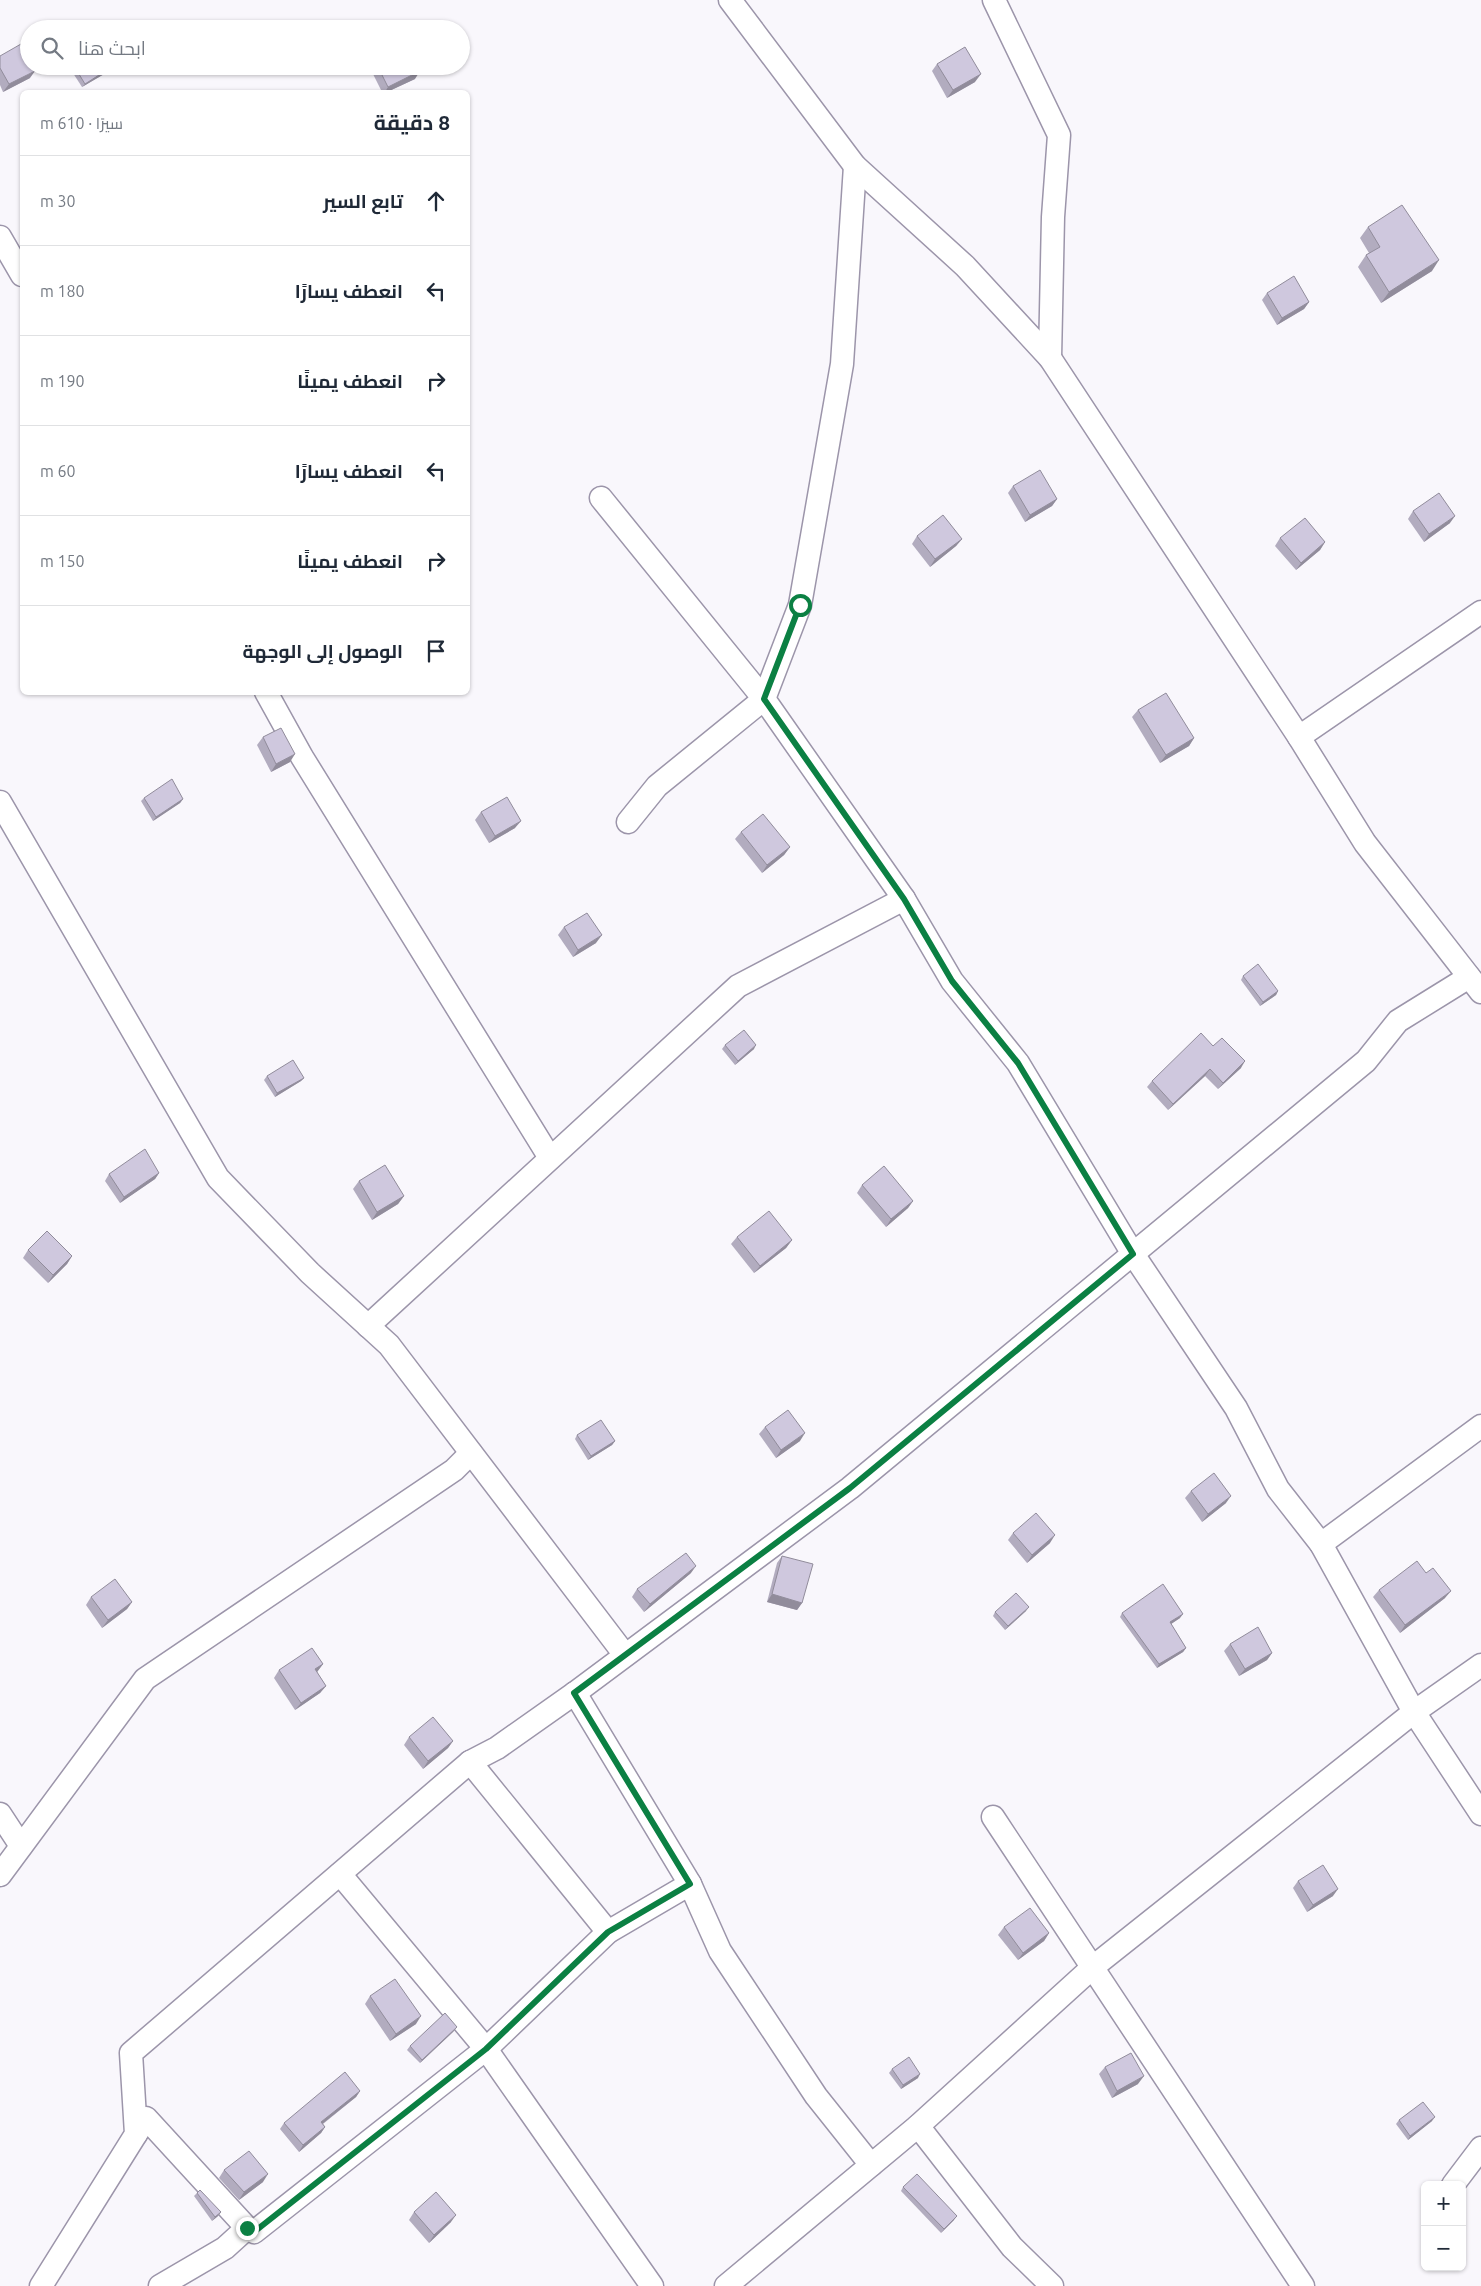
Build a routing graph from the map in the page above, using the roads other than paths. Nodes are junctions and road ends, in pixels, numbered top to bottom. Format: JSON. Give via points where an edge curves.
{"nodes":[{"id":1,"x":730,"y":0,"type":"edge"},
{"id":2,"x":994,"y":0,"type":"edge"},
{"id":3,"x":855,"y":166,"type":"junction"},
{"id":4,"x":0,"y":237,"type":"edge"},
{"id":5,"x":20,"y":272,"type":"edge"},
{"id":6,"x":1050,"y":358,"type":"junction"},
{"id":7,"x":601,"y":498,"type":"dead end"},
{"id":8,"x":1481,"y":612,"type":"edge"},
{"id":9,"x":268,"y":695,"type":"edge"},
{"id":10,"x":764,"y":699,"type":"junction"},
{"id":11,"x":1299,"y":737,"type":"junction"},
{"id":12,"x":0,"y":802,"type":"edge"},
{"id":13,"x":628,"y":822,"type":"dead end"},
{"id":14,"x":904,"y":899,"type":"junction"},
{"id":15,"x":1475,"y":985,"type":"edge"},
{"id":16,"x":550,"y":1158,"type":"junction"},
{"id":17,"x":1133,"y":1254,"type":"junction"},
{"id":18,"x":368,"y":1326,"type":"junction"},
{"id":19,"x":1481,"y":1426,"type":"edge"},
{"id":20,"x":472,"y":1453,"type":"junction"},
{"id":21,"x":1321,"y":1544,"type":"junction"},
{"id":22,"x":625,"y":1655,"type":"junction"},
{"id":23,"x":1481,"y":1665,"type":"edge"},
{"id":24,"x":574,"y":1693,"type":"junction"},
{"id":25,"x":1414,"y":1712,"type":"junction"},
{"id":26,"x":470,"y":1762,"type":"junction"},
{"id":27,"x":0,"y":1814,"type":"edge"},
{"id":28,"x":1481,"y":1814,"type":"edge"},
{"id":29,"x":993,"y":1817,"type":"dead end"},
{"id":30,"x":21,"y":1846,"type":"junction"},
{"id":31,"x":340,"y":1874,"type":"junction"},
{"id":32,"x":0,"y":1875,"type":"edge"},
{"id":33,"x":690,"y":1884,"type":"junction"},
{"id":34,"x":608,"y":1932,"type":"junction"},
{"id":35,"x":1093,"y":1967,"type":"junction"},
{"id":36,"x":486,"y":2049,"type":"junction"},
{"id":37,"x":918,"y":2126,"type":"junction"},
{"id":38,"x":136,"y":2134,"type":"junction"},
{"id":39,"x":1481,"y":2148,"type":"edge"},
{"id":40,"x":871,"y":2165,"type":"junction"},
{"id":41,"x":1456,"y":2181,"type":"edge"},
{"id":42,"x":247,"y":2228,"type":"junction"},
{"id":43,"x":41,"y":2286,"type":"edge"},
{"id":44,"x":160,"y":2286,"type":"edge"},
{"id":45,"x":652,"y":2286,"type":"edge"},
{"id":46,"x":726,"y":2286,"type":"edge"},
{"id":47,"x":1052,"y":2286,"type":"edge"},
{"id":48,"x":1303,"y":2286,"type":"edge"}],
"edges":[{"from":1,"to":3,"type":"street"},
{"from":2,"to":6,"type":"street","via":[[1059,135],[1053,217]]},
{"from":3,"to":6,"type":"street","via":[[965,266]]},
{"from":3,"to":10,"type":"street","via":[[842,364],[800,605]]},
{"from":4,"to":5,"type":"street"},
{"from":6,"to":11,"type":"street"},
{"from":7,"to":10,"type":"street"},
{"from":8,"to":11,"type":"street"},
{"from":9,"to":16,"type":"street","via":[[302,758]]},
{"from":10,"to":13,"type":"street","via":[[657,786]]},
{"from":10,"to":14,"type":"street"},
{"from":11,"to":15,"type":"street","via":[[1365,843]]},
{"from":12,"to":18,"type":"street","via":[[218,1178],[310,1273]]},
{"from":14,"to":16,"type":"street","via":[[738,986]]},
{"from":14,"to":17,"type":"street","via":[[952,981],[1018,1063]]},
{"from":15,"to":17,"type":"street","via":[[1398,1021],[1366,1061]]},
{"from":16,"to":18,"type":"street"},
{"from":17,"to":21,"type":"street","via":[[1236,1408],[1278,1488]]},
{"from":17,"to":22,"type":"street","via":[[850,1488]]},
{"from":18,"to":20,"type":"street","via":[[389,1345]]},
{"from":19,"to":21,"type":"street"},
{"from":20,"to":22,"type":"street"},
{"from":20,"to":30,"type":"street","via":[[454,1470],[145,1679]]},
{"from":21,"to":25,"type":"street"},
{"from":22,"to":24,"type":"street"},
{"from":23,"to":25,"type":"street"},
{"from":24,"to":26,"type":"street","via":[[497,1748]]},
{"from":24,"to":33,"type":"street"},
{"from":25,"to":28,"type":"street"},
{"from":25,"to":35,"type":"street"},
{"from":26,"to":31,"type":"street"},
{"from":26,"to":34,"type":"street"},
{"from":27,"to":30,"type":"street"},
{"from":29,"to":35,"type":"street"},
{"from":30,"to":32,"type":"street"},
{"from":31,"to":36,"type":"street"},
{"from":31,"to":38,"type":"street","via":[[131,2053]]},
{"from":33,"to":34,"type":"street"},
{"from":33,"to":40,"type":"street","via":[[720,1951],[816,2096]]},
{"from":34,"to":36,"type":"street"},
{"from":35,"to":37,"type":"street"},
{"from":35,"to":48,"type":"street"},
{"from":36,"to":42,"type":"street","via":[[268,2222],[254,2232]]},
{"from":36,"to":45,"type":"street"},
{"from":37,"to":40,"type":"street"},
{"from":37,"to":47,"type":"street","via":[[1012,2247]]},
{"from":38,"to":42,"type":"street","via":[[146,2118]]},
{"from":38,"to":43,"type":"street"},
{"from":39,"to":41,"type":"street"},
{"from":40,"to":46,"type":"street"},
{"from":42,"to":44,"type":"street","via":[[225,2248]]}]}
